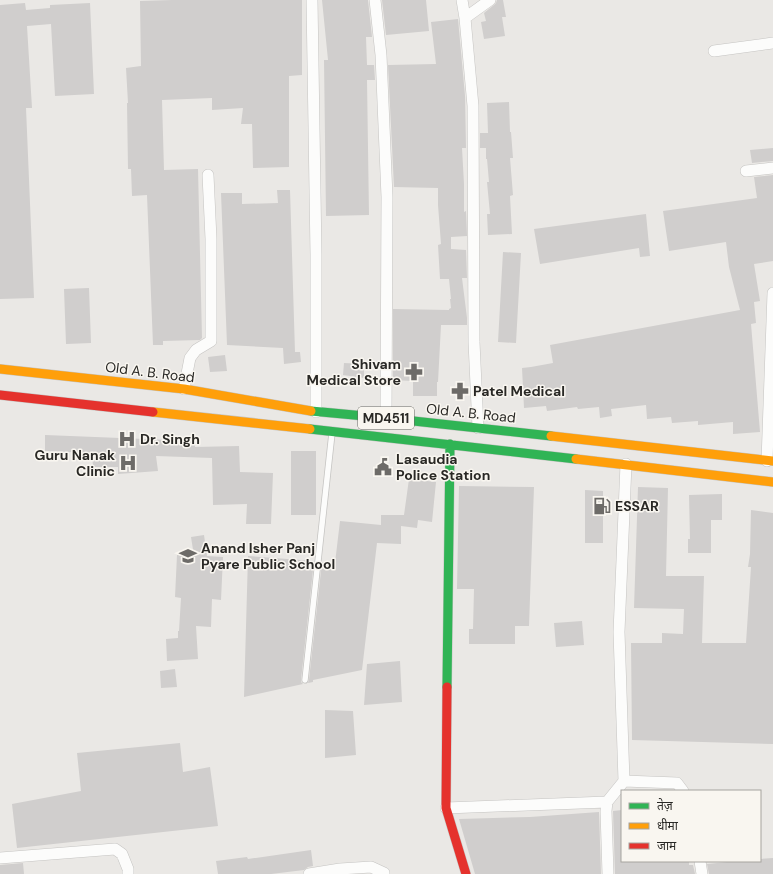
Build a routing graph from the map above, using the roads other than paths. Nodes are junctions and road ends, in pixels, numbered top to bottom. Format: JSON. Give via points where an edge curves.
{"nodes":[{"id":1,"x":312,"y":0,"type":"edge"},
{"id":2,"x":375,"y":0,"type":"edge"},
{"id":3,"x":462,"y":0,"type":"edge"},
{"id":4,"x":490,"y":0,"type":"edge"},
{"id":5,"x":465,"y":18,"type":"junction"},
{"id":6,"x":773,"y":43,"type":"edge"},
{"id":7,"x":714,"y":51,"type":"dead end"},
{"id":8,"x":773,"y":168,"type":"edge"},
{"id":9,"x":746,"y":171,"type":"dead end"},
{"id":10,"x":208,"y":175,"type":"dead end"},
{"id":11,"x":773,"y":293,"type":"edge"},
{"id":12,"x":0,"y":369,"type":"edge"},
{"id":13,"x":184,"y":389,"type":"junction"},
{"id":14,"x":0,"y":396,"type":"edge"},
{"id":15,"x":316,"y":412,"type":"junction"},
{"id":16,"x":386,"y":418,"type":"junction"},
{"id":17,"x":478,"y":428,"type":"junction"},
{"id":18,"x":332,"y":431,"type":"junction"},
{"id":19,"x":450,"y":444,"type":"junction"},
{"id":20,"x":770,"y":461,"type":"edge"},
{"id":21,"x":626,"y":464,"type":"junction"},
{"id":22,"x":773,"y":482,"type":"edge"},
{"id":23,"x":305,"y":680,"type":"dead end"},
{"id":24,"x":624,"y":781,"type":"junction"},
{"id":25,"x":683,"y":790,"type":"edge"},
{"id":26,"x":607,"y":802,"type":"junction"},
{"id":27,"x":446,"y":808,"type":"junction"},
{"id":28,"x":0,"y":858,"type":"edge"},
{"id":29,"x":700,"y":862,"type":"edge"},
{"id":30,"x":128,"y":874,"type":"edge"},
{"id":31,"x":309,"y":874,"type":"edge"},
{"id":32,"x":384,"y":874,"type":"edge"},
{"id":33,"x":466,"y":874,"type":"edge"},
{"id":34,"x":608,"y":874,"type":"edge"},
{"id":35,"x":702,"y":874,"type":"edge"}],
"edges":[{"from":1,"to":15,"type":"street"},
{"from":2,"to":16,"type":"street","via":[[381,55],[387,197]]},
{"from":3,"to":5,"type":"street"},
{"from":4,"to":5,"type":"street"},
{"from":5,"to":17,"type":"street","via":[[473,106],[474,342]]},
{"from":6,"to":7,"type":"street"},
{"from":8,"to":9,"type":"street"},
{"from":10,"to":13,"type":"street","via":[[211,341],[196,350],[190,358]]},
{"from":11,"to":20,"type":"street"},
{"from":12,"to":13,"type":"main road","name":"Old A. B. Road","number":"MD4511"},
{"from":13,"to":15,"type":"main road","name":"Old A. B. Road","number":"MD4511"},
{"from":14,"to":18,"type":"main road","number":"MD4511"},
{"from":15,"to":16,"type":"main road","name":"Old A. B. Road","number":"MD4511"},
{"from":16,"to":17,"type":"main road","name":"Old A. B. Road","number":"MD4511"},
{"from":17,"to":20,"type":"main road","name":"Old A. B. Road","number":"MD4511"},
{"from":18,"to":19,"type":"main road","number":"MD4511"},
{"from":18,"to":23,"type":"lane"},
{"from":19,"to":21,"type":"main road","number":"MD4511"},
{"from":19,"to":27,"type":"main road"},
{"from":21,"to":22,"type":"main road","number":"MD4511"},
{"from":21,"to":24,"type":"street","via":[[619,632]]},
{"from":24,"to":25,"type":"street","via":[[677,783]]},
{"from":24,"to":26,"type":"street"},
{"from":26,"to":27,"type":"street"},
{"from":26,"to":34,"type":"street"},
{"from":27,"to":33,"type":"main road"},
{"from":28,"to":30,"type":"street","via":[[116,849],[122,854]]},
{"from":29,"to":35,"type":"street"},
{"from":31,"to":32,"type":"street","via":[[371,867]]}]}
